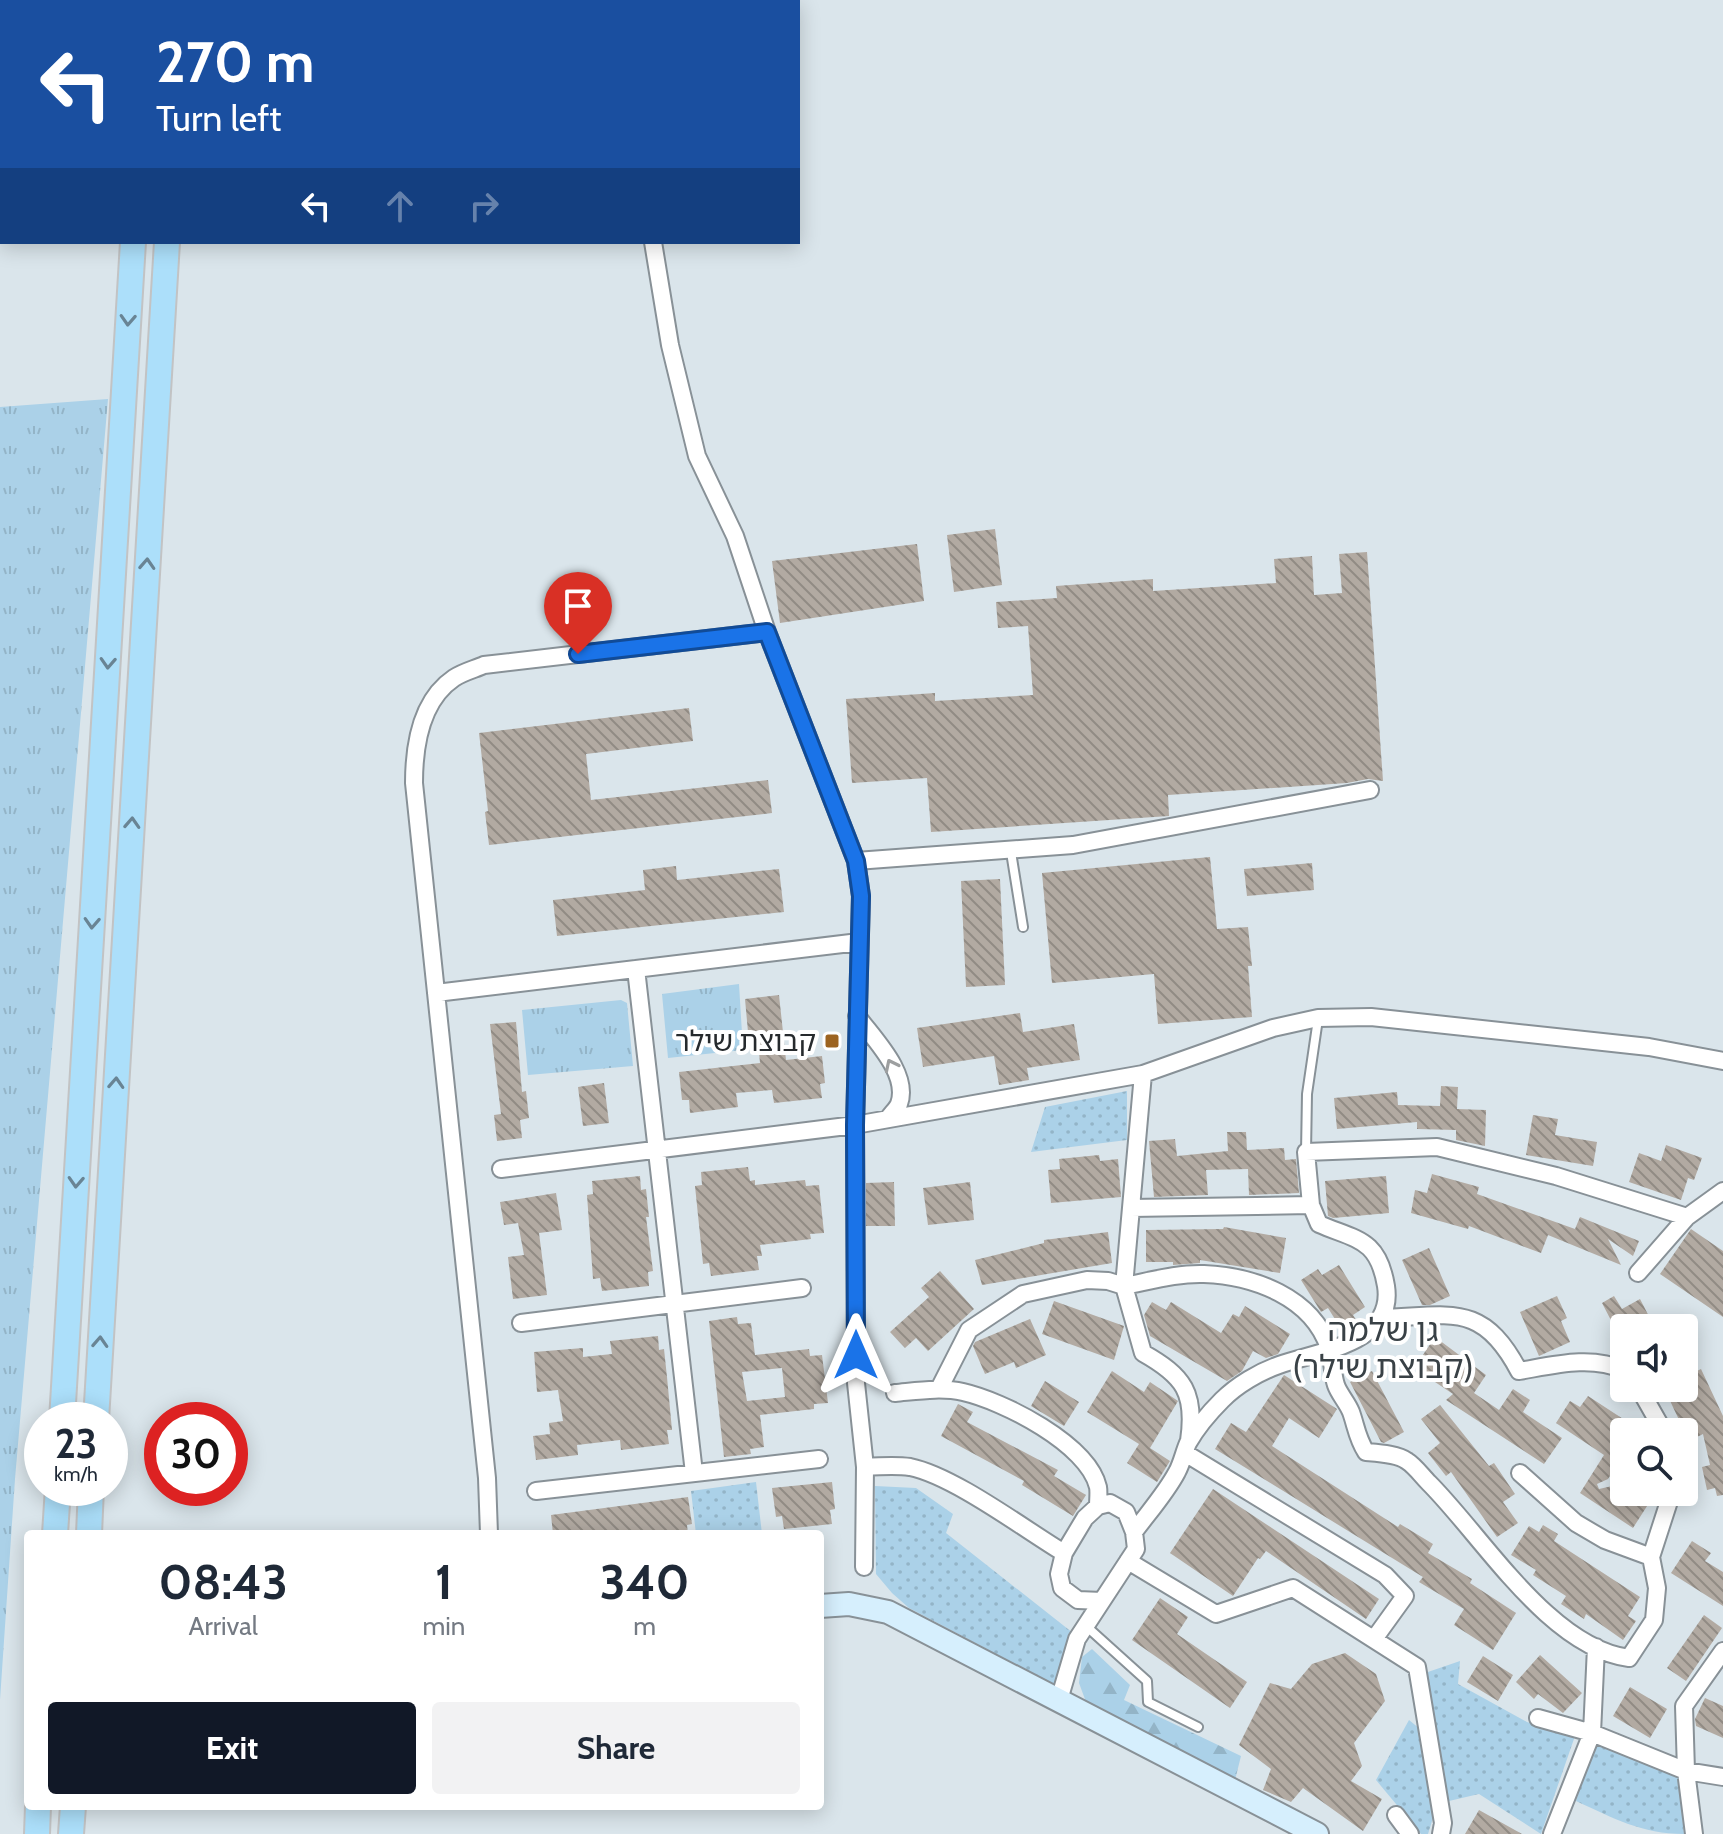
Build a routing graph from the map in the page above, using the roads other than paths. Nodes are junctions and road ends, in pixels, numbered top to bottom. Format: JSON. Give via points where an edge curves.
{"nodes":[{"id":1,"x":133,"y":244,"type":"edge"},
{"id":2,"x":167,"y":244,"type":"edge"},
{"id":3,"x":653,"y":244,"type":"edge"},
{"id":4,"x":767,"y":632,"type":"junction"},
{"id":5,"x":1370,"y":790,"type":"dead end"},
{"id":6,"x":1011,"y":852,"type":"junction"},
{"id":7,"x":856,"y":861,"type":"junction"},
{"id":8,"x":1023,"y":927,"type":"dead end"},
{"id":9,"x":859,"y":942,"type":"junction"},
{"id":10,"x":636,"y":969,"type":"junction"},
{"id":11,"x":436,"y":993,"type":"junction"},
{"id":12,"x":857,"y":1016,"type":"junction"},
{"id":13,"x":1318,"y":1018,"type":"junction"},
{"id":14,"x":1723,"y":1061,"type":"edge"},
{"id":15,"x":1143,"y":1074,"type":"junction"},
{"id":16,"x":888,"y":1119,"type":"junction"},
{"id":17,"x":855,"y":1125,"type":"junction"},
{"id":18,"x":656,"y":1149,"type":"junction"},
{"id":19,"x":1306,"y":1152,"type":"junction"},
{"id":20,"x":501,"y":1169,"type":"dead end"},
{"id":21,"x":1723,"y":1191,"type":"edge"},
{"id":22,"x":1311,"y":1205,"type":"junction"},
{"id":23,"x":1131,"y":1208,"type":"junction"},
{"id":24,"x":1687,"y":1217,"type":"junction"},
{"id":25,"x":1638,"y":1273,"type":"dead end"},
{"id":26,"x":1124,"y":1286,"type":"junction"},
{"id":27,"x":802,"y":1288,"type":"dead end"},
{"id":28,"x":674,"y":1304,"type":"junction"},
{"id":29,"x":1381,"y":1318,"type":"junction"},
{"id":30,"x":521,"y":1323,"type":"dead end"},
{"id":31,"x":1329,"y":1350,"type":"junction"},
{"id":32,"x":1610,"y":1364,"type":"edge"},
{"id":33,"x":939,"y":1389,"type":"junction"},
{"id":34,"x":895,"y":1393,"type":"dead end"},
{"id":35,"x":63,"y":1402,"type":"edge"},
{"id":36,"x":97,"y":1402,"type":"edge"},
{"id":37,"x":1187,"y":1448,"type":"junction"},
{"id":38,"x":819,"y":1459,"type":"dead end"},
{"id":39,"x":865,"y":1467,"type":"junction"},
{"id":40,"x":694,"y":1473,"type":"junction"},
{"id":41,"x":1520,"y":1473,"type":"dead end"},
{"id":42,"x":536,"y":1491,"type":"dead end"},
{"id":43,"x":57,"y":1506,"type":"edge"},
{"id":44,"x":90,"y":1506,"type":"edge"},
{"id":45,"x":1098,"y":1506,"type":"junction"},
{"id":46,"x":1667,"y":1506,"type":"edge"},
{"id":47,"x":55,"y":1530,"type":"edge"},
{"id":48,"x":89,"y":1530,"type":"edge"},
{"id":49,"x":489,"y":1530,"type":"edge"},
{"id":50,"x":1134,"y":1532,"type":"junction"},
{"id":51,"x":1064,"y":1553,"type":"junction"},
{"id":52,"x":1651,"y":1557,"type":"junction"},
{"id":53,"x":1128,"y":1561,"type":"junction"},
{"id":54,"x":864,"y":1567,"type":"dead end"},
{"id":55,"x":1102,"y":1601,"type":"junction"},
{"id":56,"x":824,"y":1606,"type":"edge"},
{"id":57,"x":1086,"y":1626,"type":"junction"},
{"id":58,"x":1374,"y":1639,"type":"junction"},
{"id":59,"x":1596,"y":1647,"type":"junction"},
{"id":60,"x":1723,"y":1651,"type":"edge"},
{"id":61,"x":1059,"y":1700,"type":"junction"},
{"id":62,"x":1538,"y":1718,"type":"dead end"},
{"id":63,"x":1198,"y":1727,"type":"dead end"},
{"id":64,"x":1592,"y":1733,"type":"junction"},
{"id":65,"x":1686,"y":1771,"type":"junction"},
{"id":66,"x":1723,"y":1777,"type":"edge"},
{"id":67,"x":38,"y":1810,"type":"edge"},
{"id":68,"x":73,"y":1810,"type":"edge"},
{"id":69,"x":1396,"y":1815,"type":"dead end"},
{"id":70,"x":37,"y":1834,"type":"edge"},
{"id":71,"x":71,"y":1834,"type":"edge"},
{"id":72,"x":1317,"y":1834,"type":"edge"},
{"id":73,"x":1410,"y":1834,"type":"edge"},
{"id":74,"x":1441,"y":1834,"type":"edge"},
{"id":75,"x":1552,"y":1834,"type":"edge"},
{"id":76,"x":1694,"y":1834,"type":"edge"}],
"edges":[{"from":1,"to":35,"type":"main road","one_way":true},
{"from":36,"to":2,"type":"main road","one_way":true},
{"from":3,"to":4,"type":"street","via":[[670,345],[697,456],[735,536]]},
{"from":4,"to":7,"type":"street"},
{"from":4,"to":11,"type":"street","via":[[484,665],[455,677],[441,691],[423,718],[414,752]]},
{"from":5,"to":6,"type":"street"},
{"from":6,"to":7,"type":"street"},
{"from":6,"to":8,"type":"lane"},
{"from":7,"to":9,"type":"street"},
{"from":9,"to":10,"type":"street"},
{"from":9,"to":12,"type":"street"},
{"from":10,"to":11,"type":"street"},
{"from":10,"to":18,"type":"street"},
{"from":11,"to":49,"type":"street"},
{"from":16,"to":12,"type":"street","one_way":true,"via":[[899,1104],[901,1088],[891,1061]]},
{"from":12,"to":17,"type":"street"},
{"from":13,"to":14,"type":"street","via":[[1386,1019],[1649,1047]]},
{"from":13,"to":15,"type":"street","via":[[1273,1028]]},
{"from":13,"to":19,"type":"lane","via":[[1307,1094]]},
{"from":15,"to":16,"type":"street"},
{"from":15,"to":23,"type":"street"},
{"from":16,"to":17,"type":"street"},
{"from":17,"to":18,"type":"street"},
{"from":17,"to":39,"type":"street","via":[[856,1383]]},
{"from":18,"to":20,"type":"street"},
{"from":18,"to":28,"type":"street"},
{"from":19,"to":22,"type":"street"},
{"from":19,"to":24,"type":"street","via":[[1437,1147],[1556,1176]]},
{"from":21,"to":24,"type":"street"},
{"from":22,"to":23,"type":"street"},
{"from":22,"to":29,"type":"street","via":[[1319,1224],[1370,1246],[1386,1287]]},
{"from":23,"to":26,"type":"street"},
{"from":24,"to":25,"type":"street"},
{"from":26,"to":31,"type":"street","via":[[1203,1274],[1269,1286],[1309,1315]]},
{"from":26,"to":33,"type":"street","via":[[1087,1280],[1023,1294],[969,1330]]},
{"from":26,"to":37,"type":"street","via":[[1143,1353],[1182,1383],[1190,1400]]},
{"from":27,"to":28,"type":"street"},
{"from":28,"to":30,"type":"street"},
{"from":28,"to":40,"type":"street"},
{"from":29,"to":31,"type":"street","via":[[1371,1330]]},
{"from":29,"to":32,"type":"street","via":[[1464,1316],[1506,1345],[1519,1371],[1575,1361]]},
{"from":31,"to":37,"type":"street","via":[[1247,1380],[1222,1400]]},
{"from":31,"to":59,"type":"street","via":[[1337,1387],[1366,1452],[1405,1459],[1542,1611]]},
{"from":33,"to":34,"type":"street"},
{"from":33,"to":45,"type":"street","via":[[997,1404],[1076,1452],[1098,1487]]},
{"from":37,"to":50,"type":"street","via":[[1177,1473]]},
{"from":37,"to":58,"type":"street","via":[[1385,1575],[1405,1596]]},
{"from":38,"to":40,"type":"street"},
{"from":39,"to":51,"type":"street","via":[[910,1467],[937,1477]]},
{"from":39,"to":54,"type":"street"},
{"from":40,"to":42,"type":"street"},
{"from":41,"to":52,"type":"street","via":[[1576,1523]]},
{"from":43,"to":47,"type":"main road"},
{"from":44,"to":48,"type":"main road"},
{"from":45,"to":50,"type":"street","via":[[1110,1503],[1126,1512]]},
{"from":45,"to":51,"type":"street"},
{"from":46,"to":52,"type":"street"},
{"from":50,"to":53,"type":"street","via":[[1136,1549]]},
{"from":51,"to":55,"type":"street","via":[[1062,1588],[1078,1600]]},
{"from":52,"to":59,"type":"street","via":[[1657,1588],[1654,1620],[1629,1658]]},
{"from":53,"to":55,"type":"street"},
{"from":53,"to":58,"type":"street","via":[[1216,1614],[1293,1588]]},
{"from":55,"to":57,"type":"street"},
{"from":56,"to":61,"type":"street","via":[[849,1604],[888,1612]]},
{"from":57,"to":61,"type":"street"},
{"from":57,"to":63,"type":"lane","via":[[1147,1681],[1148,1702]]},
{"from":58,"to":74,"type":"street","via":[[1417,1667]]},
{"from":59,"to":64,"type":"street"},
{"from":60,"to":65,"type":"street","via":[[1684,1706]]},
{"from":61,"to":72,"type":"street"},
{"from":62,"to":64,"type":"street"},
{"from":64,"to":65,"type":"street"},
{"from":64,"to":75,"type":"street"},
{"from":65,"to":66,"type":"street"},
{"from":65,"to":76,"type":"street"},
{"from":67,"to":70,"type":"main road"},
{"from":68,"to":71,"type":"main road"},
{"from":69,"to":73,"type":"street"}]}
